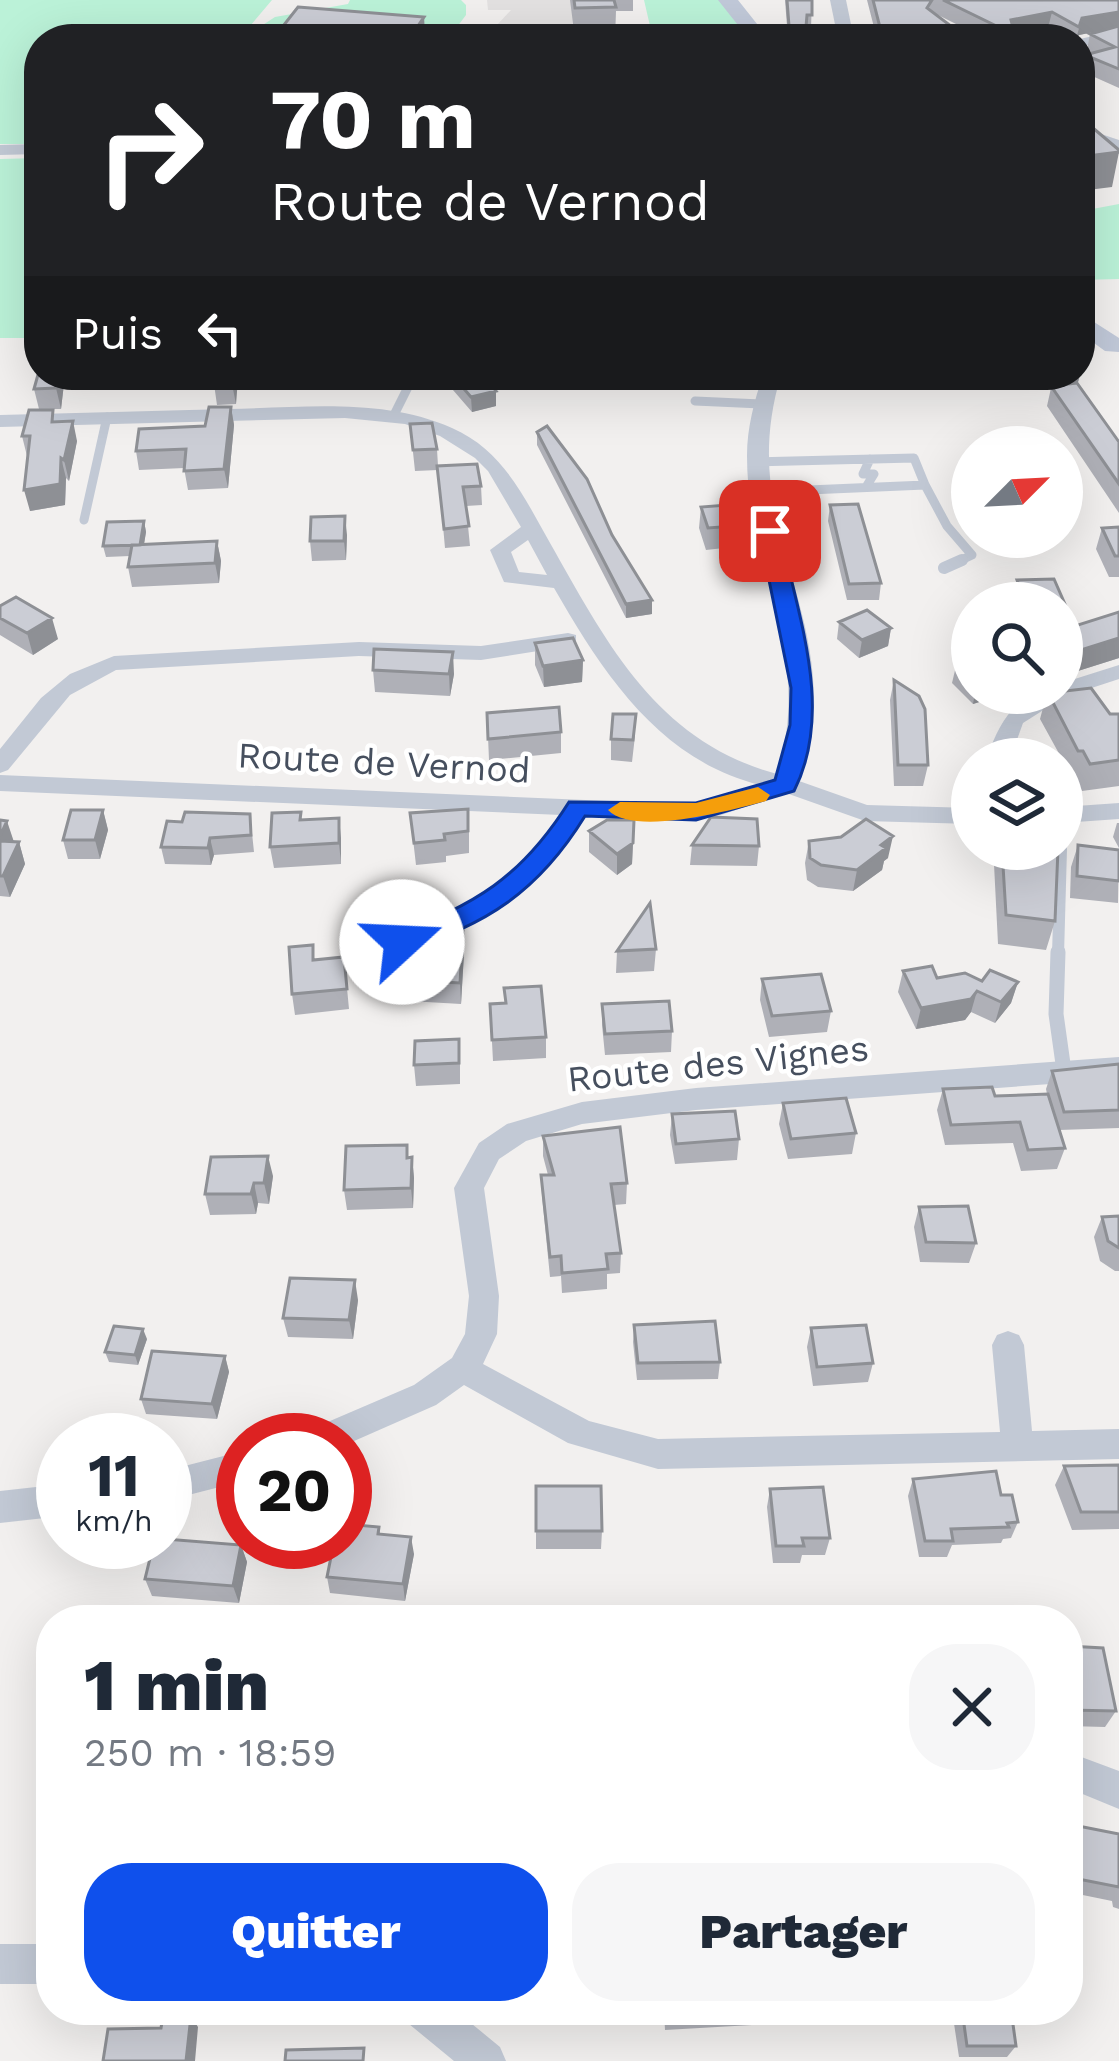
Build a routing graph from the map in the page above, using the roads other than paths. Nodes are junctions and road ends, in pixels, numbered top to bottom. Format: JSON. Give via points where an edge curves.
{"nodes":[{"id":1,"x":728,"y":0,"type":"edge"},
{"id":2,"x":747,"y":24,"type":"edge"},
{"id":3,"x":406,"y":390,"type":"edge"},
{"id":4,"x":766,"y":390,"type":"edge"},
{"id":5,"x":694,"y":401,"type":"dead end"},
{"id":6,"x":761,"y":404,"type":"junction"},
{"id":7,"x":394,"y":415,"type":"junction"},
{"id":8,"x":107,"y":417,"type":"junction"},
{"id":9,"x":0,"y":421,"type":"edge"},
{"id":10,"x":870,"y":459,"type":"junction"},
{"id":11,"x":756,"y":462,"type":"junction"},
{"id":12,"x":925,"y":485,"type":"junction"},
{"id":13,"x":866,"y":487,"type":"junction"},
{"id":14,"x":761,"y":492,"type":"junction"},
{"id":15,"x":84,"y":520,"type":"dead end"},
{"id":16,"x":532,"y":529,"type":"junction"},
{"id":17,"x":944,"y":568,"type":"dead end"},
{"id":18,"x":561,"y":582,"type":"junction"},
{"id":19,"x":591,"y":636,"type":"junction"},
{"id":20,"x":1119,"y":672,"type":"edge"},
{"id":21,"x":1083,"y":684,"type":"edge"},
{"id":22,"x":1022,"y":714,"type":"edge"},
{"id":23,"x":1006,"y":738,"type":"edge"},
{"id":24,"x":0,"y":765,"type":"edge"},
{"id":25,"x":0,"y":783,"type":"edge"},
{"id":26,"x":786,"y":785,"type":"junction"},
{"id":27,"x":578,"y":808,"type":"junction"},
{"id":28,"x":1119,"y":811,"type":"edge"},
{"id":29,"x":1083,"y":814,"type":"edge"},
{"id":30,"x":951,"y":815,"type":"edge"},
{"id":31,"x":1060,"y":870,"type":"edge"},
{"id":32,"x":402,"y":942,"type":"dead end"},
{"id":33,"x":1119,"y":1068,"type":"edge"},
{"id":34,"x":1064,"y":1071,"type":"junction"},
{"id":35,"x":1008,"y":1345,"type":"dead end"},
{"id":36,"x":463,"y":1368,"type":"junction"},
{"id":37,"x":372,"y":1419,"type":"edge"},
{"id":38,"x":1119,"y":1444,"type":"edge"},
{"id":39,"x":1017,"y":1445,"type":"junction"},
{"id":40,"x":36,"y":1504,"type":"edge"},
{"id":41,"x":0,"y":1507,"type":"edge"},
{"id":42,"x":1083,"y":1776,"type":"edge"},
{"id":43,"x":1119,"y":1790,"type":"edge"},
{"id":44,"x":0,"y":1964,"type":"edge"},
{"id":45,"x":36,"y":1964,"type":"edge"},
{"id":46,"x":442,"y":2025,"type":"edge"},
{"id":47,"x":486,"y":2061,"type":"edge"}],
"edges":[{"from":1,"to":2,"type":"main road"},
{"from":3,"to":7,"type":"lane"},
{"from":4,"to":6,"type":"street"},
{"from":5,"to":6,"type":"lane"},
{"from":6,"to":11,"type":"street"},
{"from":7,"to":8,"type":"street"},
{"from":7,"to":16,"type":"street","via":[[480,452]]},
{"from":8,"to":9,"type":"street"},
{"from":8,"to":15,"type":"lane"},
{"from":10,"to":11,"type":"lane"},
{"from":10,"to":12,"type":"lane","via":[[914,458]]},
{"from":10,"to":13,"type":"lane","via":[[863,474],[874,474]]},
{"from":11,"to":14,"type":"street"},
{"from":12,"to":13,"type":"lane"},
{"from":12,"to":17,"type":"lane","via":[[972,555]]},
{"from":13,"to":14,"type":"lane"},
{"from":14,"to":26,"type":"street","via":[[802,688],[802,725]]},
{"from":16,"to":18,"type":"street"},
{"from":16,"to":18,"type":"street","via":[[500,550],[511,578]]},
{"from":18,"to":19,"type":"street"},
{"from":19,"to":24,"type":"street","via":[[481,653],[359,649],[114,663],[62,687]]},
{"from":19,"to":26,"type":"street","via":[[637,694],[708,758]]},
{"from":20,"to":21,"type":"street"},
{"from":22,"to":23,"type":"street"},
{"from":25,"to":27,"type":"street","name":"Route de Vernod"},
{"from":26,"to":27,"type":"street","name":"Route de Vernod","via":[[696,812]]},
{"from":26,"to":30,"type":"street","via":[[865,813]]},
{"from":27,"to":32,"type":"lane","via":[[505,895]]},
{"from":28,"to":29,"type":"street"},
{"from":31,"to":34,"type":"lane","via":[[1056,1014]]},
{"from":33,"to":34,"type":"street","name":"Route des Vignes"},
{"from":34,"to":36,"type":"street","name":"Route des Vignes","via":[[696,1099],[582,1113],[517,1132],[489,1151],[470,1188],[484,1314]]},
{"from":35,"to":39,"type":"street"},
{"from":36,"to":37,"type":"street"},
{"from":36,"to":39,"type":"street","via":[[550,1420],[658,1454]]},
{"from":38,"to":39,"type":"street"},
{"from":40,"to":41,"type":"street"},
{"from":42,"to":43,"type":"street"},
{"from":44,"to":45,"type":"street"},
{"from":46,"to":47,"type":"street"}]}
